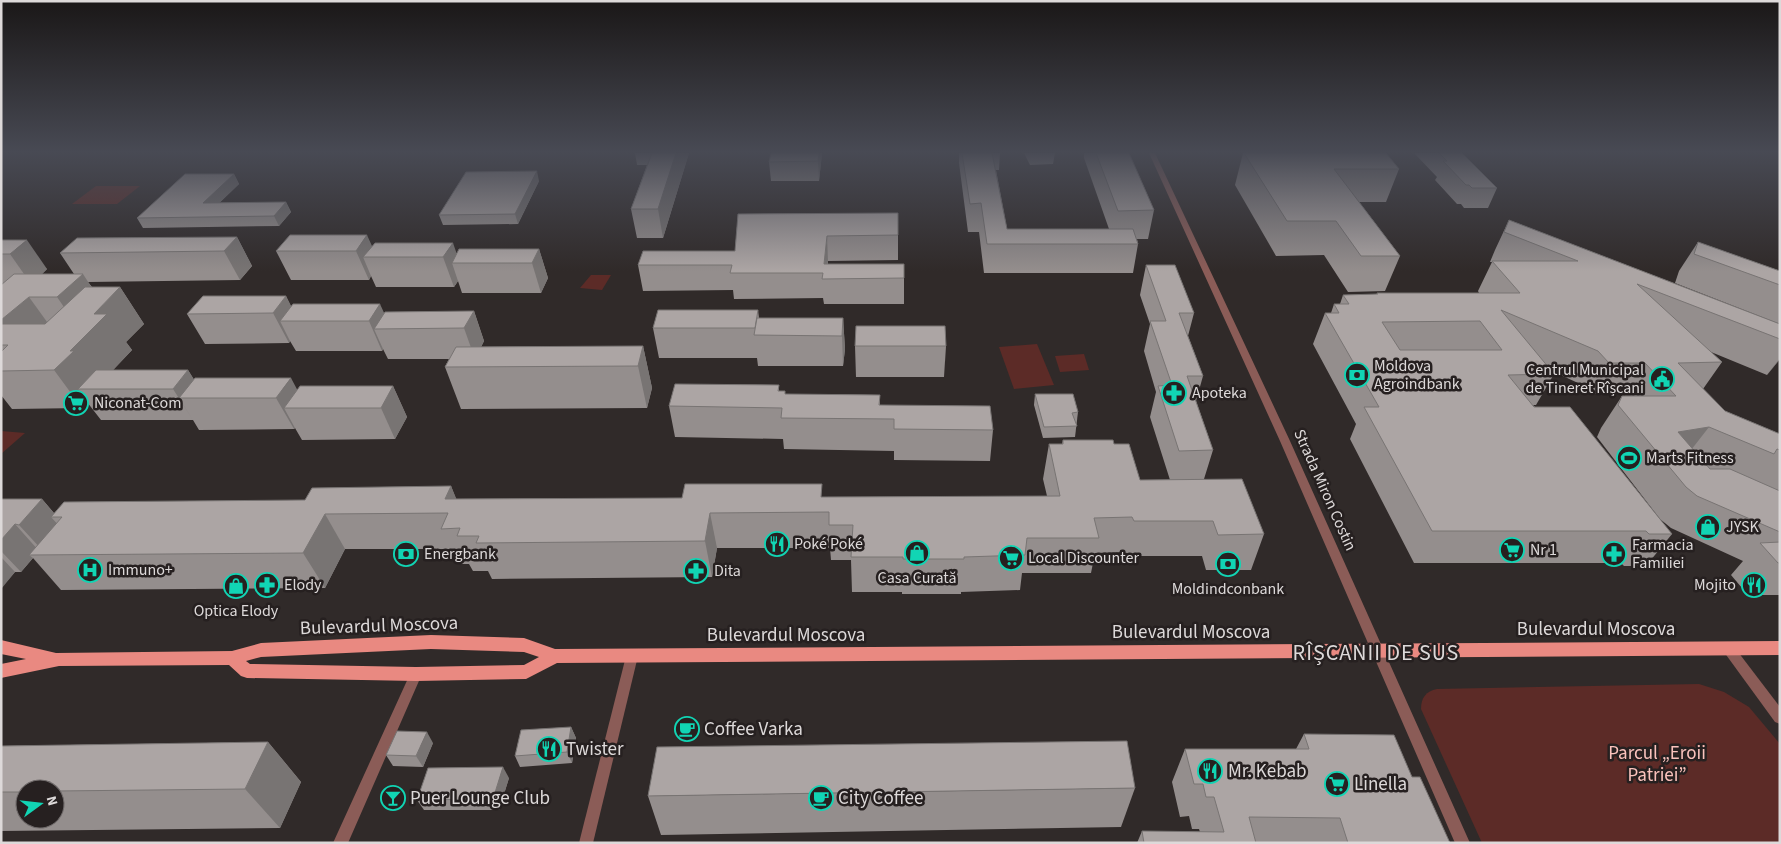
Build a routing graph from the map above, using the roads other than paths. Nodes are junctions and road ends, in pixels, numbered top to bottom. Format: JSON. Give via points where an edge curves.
{"nodes":[{"id":1,"x":1170,"y":192,"type":"edge"},
{"id":2,"x":1,"y":648,"type":"edge"},
{"id":3,"x":1728,"y":648,"type":"junction"},
{"id":4,"x":1780,"y":648,"type":"edge"},
{"id":5,"x":1378,"y":651,"type":"junction"},
{"id":6,"x":555,"y":656,"type":"junction"},
{"id":7,"x":632,"y":656,"type":"junction"},
{"id":8,"x":232,"y":658,"type":"junction"},
{"id":9,"x":59,"y":659,"type":"junction"},
{"id":10,"x":1,"y":671,"type":"edge"},
{"id":11,"x":416,"y":674,"type":"junction"},
{"id":12,"x":1780,"y":718,"type":"edge"},
{"id":13,"x":340,"y":843,"type":"edge"},
{"id":14,"x":586,"y":843,"type":"edge"},
{"id":15,"x":1463,"y":843,"type":"edge"}],
"edges":[{"from":1,"to":5,"type":"street","name":"Strada Miron Costin"},
{"from":2,"to":9,"type":"main road","name":"Bulevardul Moscova"},
{"from":3,"to":4,"type":"main road","name":"Bulevardul Moscova"},
{"from":3,"to":5,"type":"main road","name":"Bulevardul Moscova"},
{"from":3,"to":12,"type":"street"},
{"from":5,"to":7,"type":"main road","name":"Bulevardul Moscova"},
{"from":5,"to":15,"type":"street","name":"Strada Miron Costin"},
{"from":6,"to":7,"type":"main road","name":"Bulevardul Moscova"},
{"from":6,"to":8,"type":"main road","name":"Bulevardul Moscova","via":[[524,645],[431,642],[261,650]]},
{"from":6,"to":11,"type":"main road","name":"Bulevardul Moscova","via":[[526,672]]},
{"from":7,"to":14,"type":"street"},
{"from":8,"to":9,"type":"main road","name":"Bulevardul Moscova"},
{"from":8,"to":11,"type":"main road","name":"Bulevardul Moscova","via":[[247,671]]},
{"from":9,"to":10,"type":"main road","name":"Bulevardul Moscova"},
{"from":11,"to":13,"type":"street"}]}
